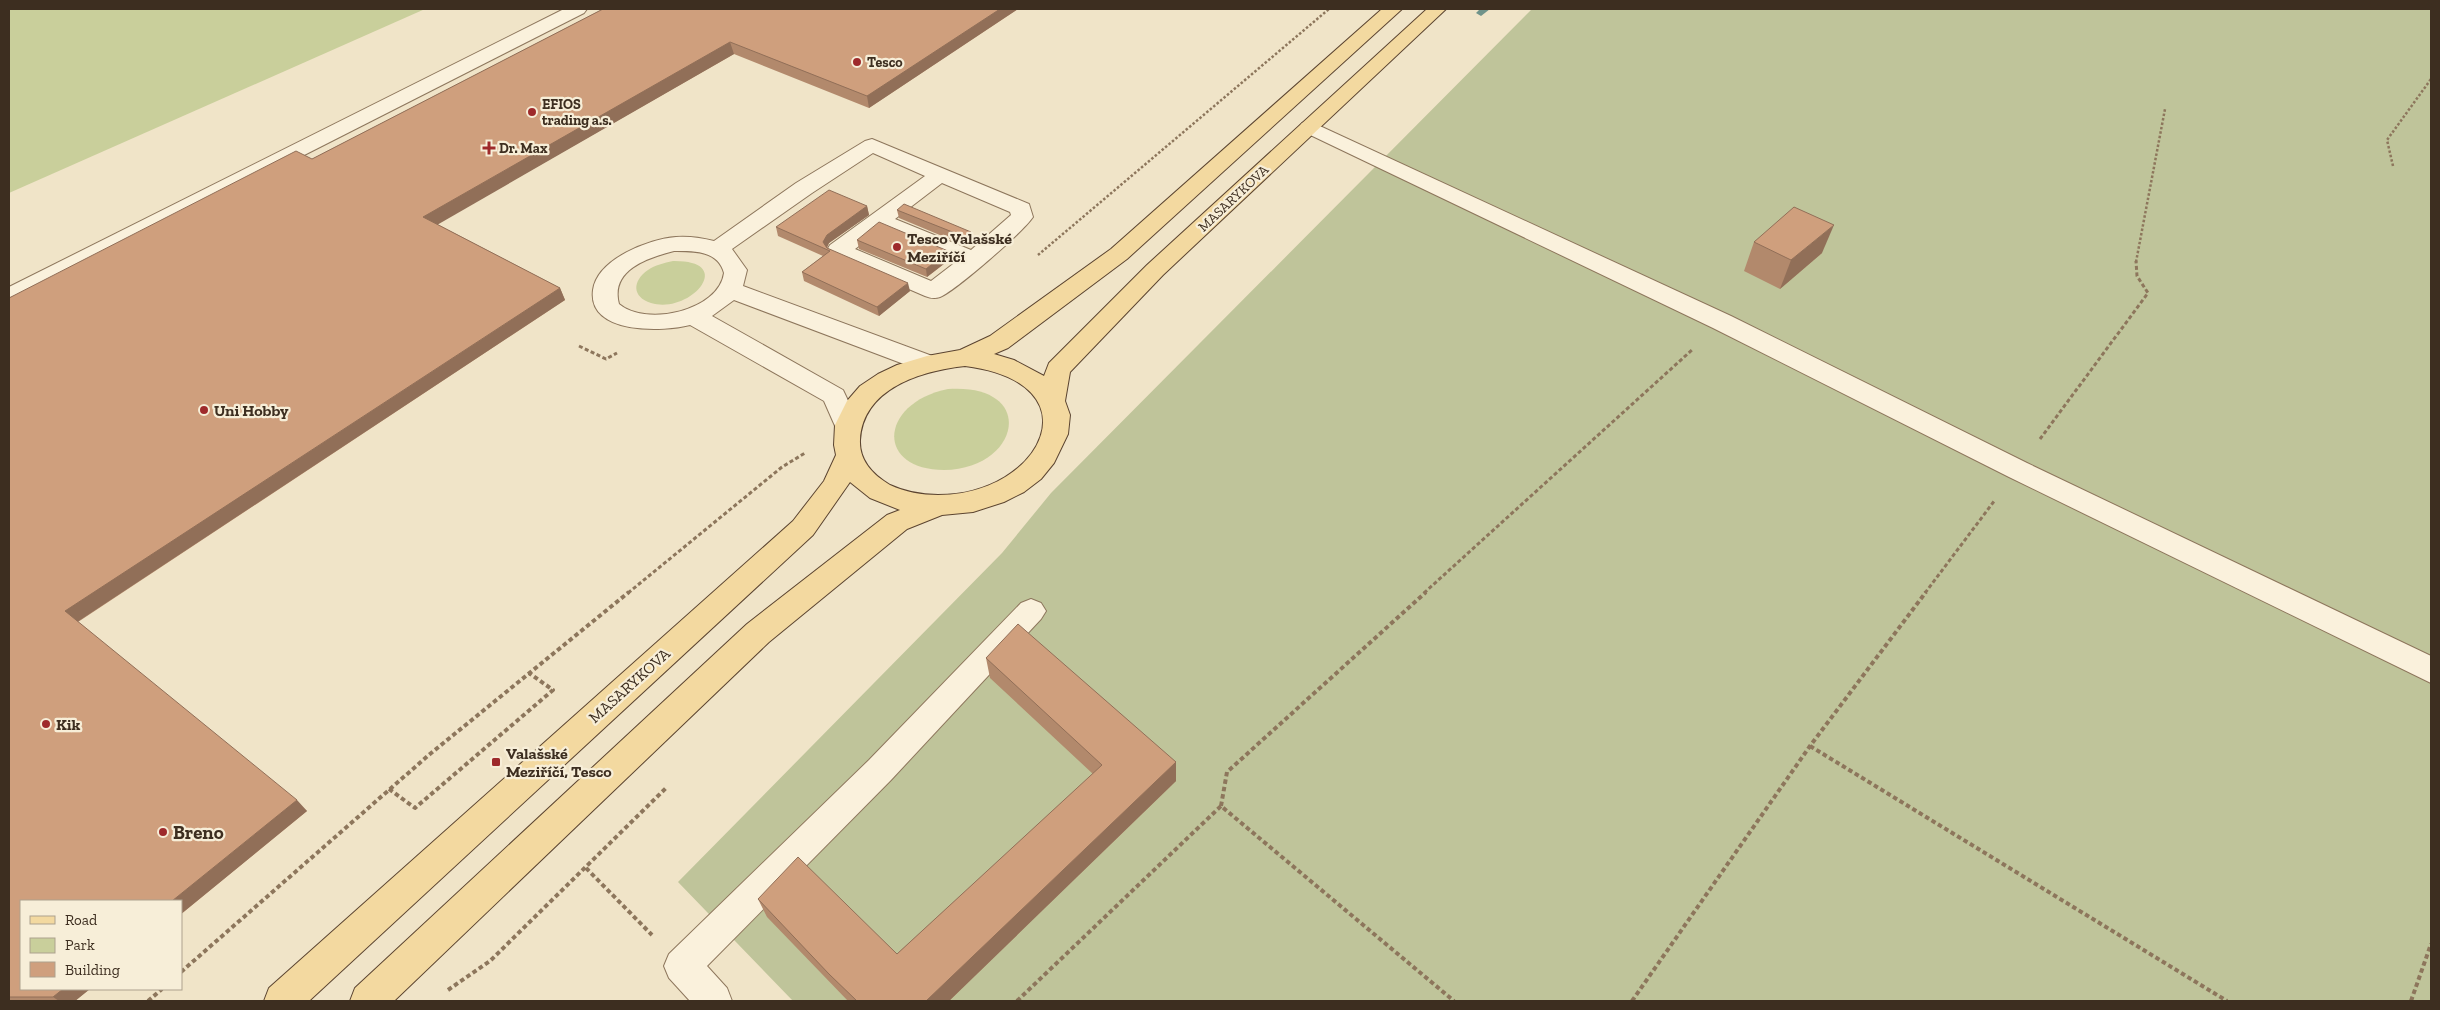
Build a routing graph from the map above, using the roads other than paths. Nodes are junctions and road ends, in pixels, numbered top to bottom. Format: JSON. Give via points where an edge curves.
{"nodes":[{"id":1,"x":578,"y":9,"type":"edge"},
{"id":2,"x":1393,"y":9,"type":"edge"},
{"id":3,"x":1436,"y":9,"type":"edge"},
{"id":4,"x":1309,"y":127,"type":"junction"},
{"id":5,"x":941,"y":174,"type":"junction"},
{"id":6,"x":879,"y":220,"type":"junction"},
{"id":7,"x":718,"y":249,"type":"junction"},
{"id":8,"x":974,"y":260,"type":"junction"},
{"id":9,"x":730,"y":290,"type":"junction"},
{"id":10,"x":9,"y":296,"type":"edge"},
{"id":11,"x":692,"y":316,"type":"junction"},
{"id":12,"x":965,"y":358,"type":"junction"},
{"id":13,"x":926,"y":363,"type":"junction"},
{"id":14,"x":1052,"y":401,"type":"junction"},
{"id":15,"x":848,"y":442,"type":"junction"},
{"id":16,"x":937,"y":506,"type":"junction"},
{"id":17,"x":1031,"y":611,"type":"dead end"},
{"id":18,"x":2431,"y":670,"type":"edge"},
{"id":19,"x":282,"y":1001,"type":"edge"},
{"id":20,"x":368,"y":1001,"type":"edge"},
{"id":21,"x":714,"y":1001,"type":"edge"}],
"edges":[{"from":1,"to":10,"type":"lane"},
{"from":2,"to":12,"type":"main road","name":"MASARYKOVA","via":[[1119,254],[999,342]]},
{"from":3,"to":4,"type":"main road","name":"MASARYKOVA"},
{"from":4,"to":14,"type":"main road","name":"MASARYKOVA","via":[[1155,270],[1058,369]]},
{"from":4,"to":18,"type":"lane","via":[[1722,322]]},
{"from":5,"to":6,"type":"lane"},
{"from":5,"to":7,"type":"lane","via":[[872,145]]},
{"from":5,"to":8,"type":"lane","via":[[1021,209],[1022,217]]},
{"from":6,"to":8,"type":"lane"},
{"from":6,"to":8,"type":"lane","via":[[838,250],[933,291]]},
{"from":7,"to":9,"type":"lane","via":[[731,260],[736,274]]},
{"from":7,"to":11,"type":"lane","via":[[683,244],[650,250],[628,260],[612,274],[605,290],[607,305],[620,317],[641,323],[658,323]]},
{"from":9,"to":11,"type":"lane","via":[[715,304]]},
{"from":9,"to":13,"type":"lane"},
{"from":11,"to":15,"type":"lane","via":[[834,396]]},
{"from":12,"to":13,"type":"main road","name":"MASARYKOVA"},
{"from":12,"to":14,"type":"main road","name":"MASARYKOVA","via":[[993,361],[1019,370],[1033,378]]},
{"from":13,"to":15,"type":"main road","name":"MASARYKOVA","via":[[875,388],[854,414]]},
{"from":14,"to":16,"type":"main road","name":"MASARYKOVA","via":[[1056,428],[1052,443],[1033,470],[1000,492],[973,501]]},
{"from":15,"to":16,"type":"main road","name":"MASARYKOVA","via":[[855,470],[879,492],[902,501]]},
{"from":15,"to":19,"type":"main road","name":"MASARYKOVA","via":[[835,486],[803,528]]},
{"from":16,"to":20,"type":"main road","name":"MASARYKOVA","via":[[897,522],[758,633]]},
{"from":17,"to":21,"type":"lane","via":[[880,770],[682,966]]}]}
